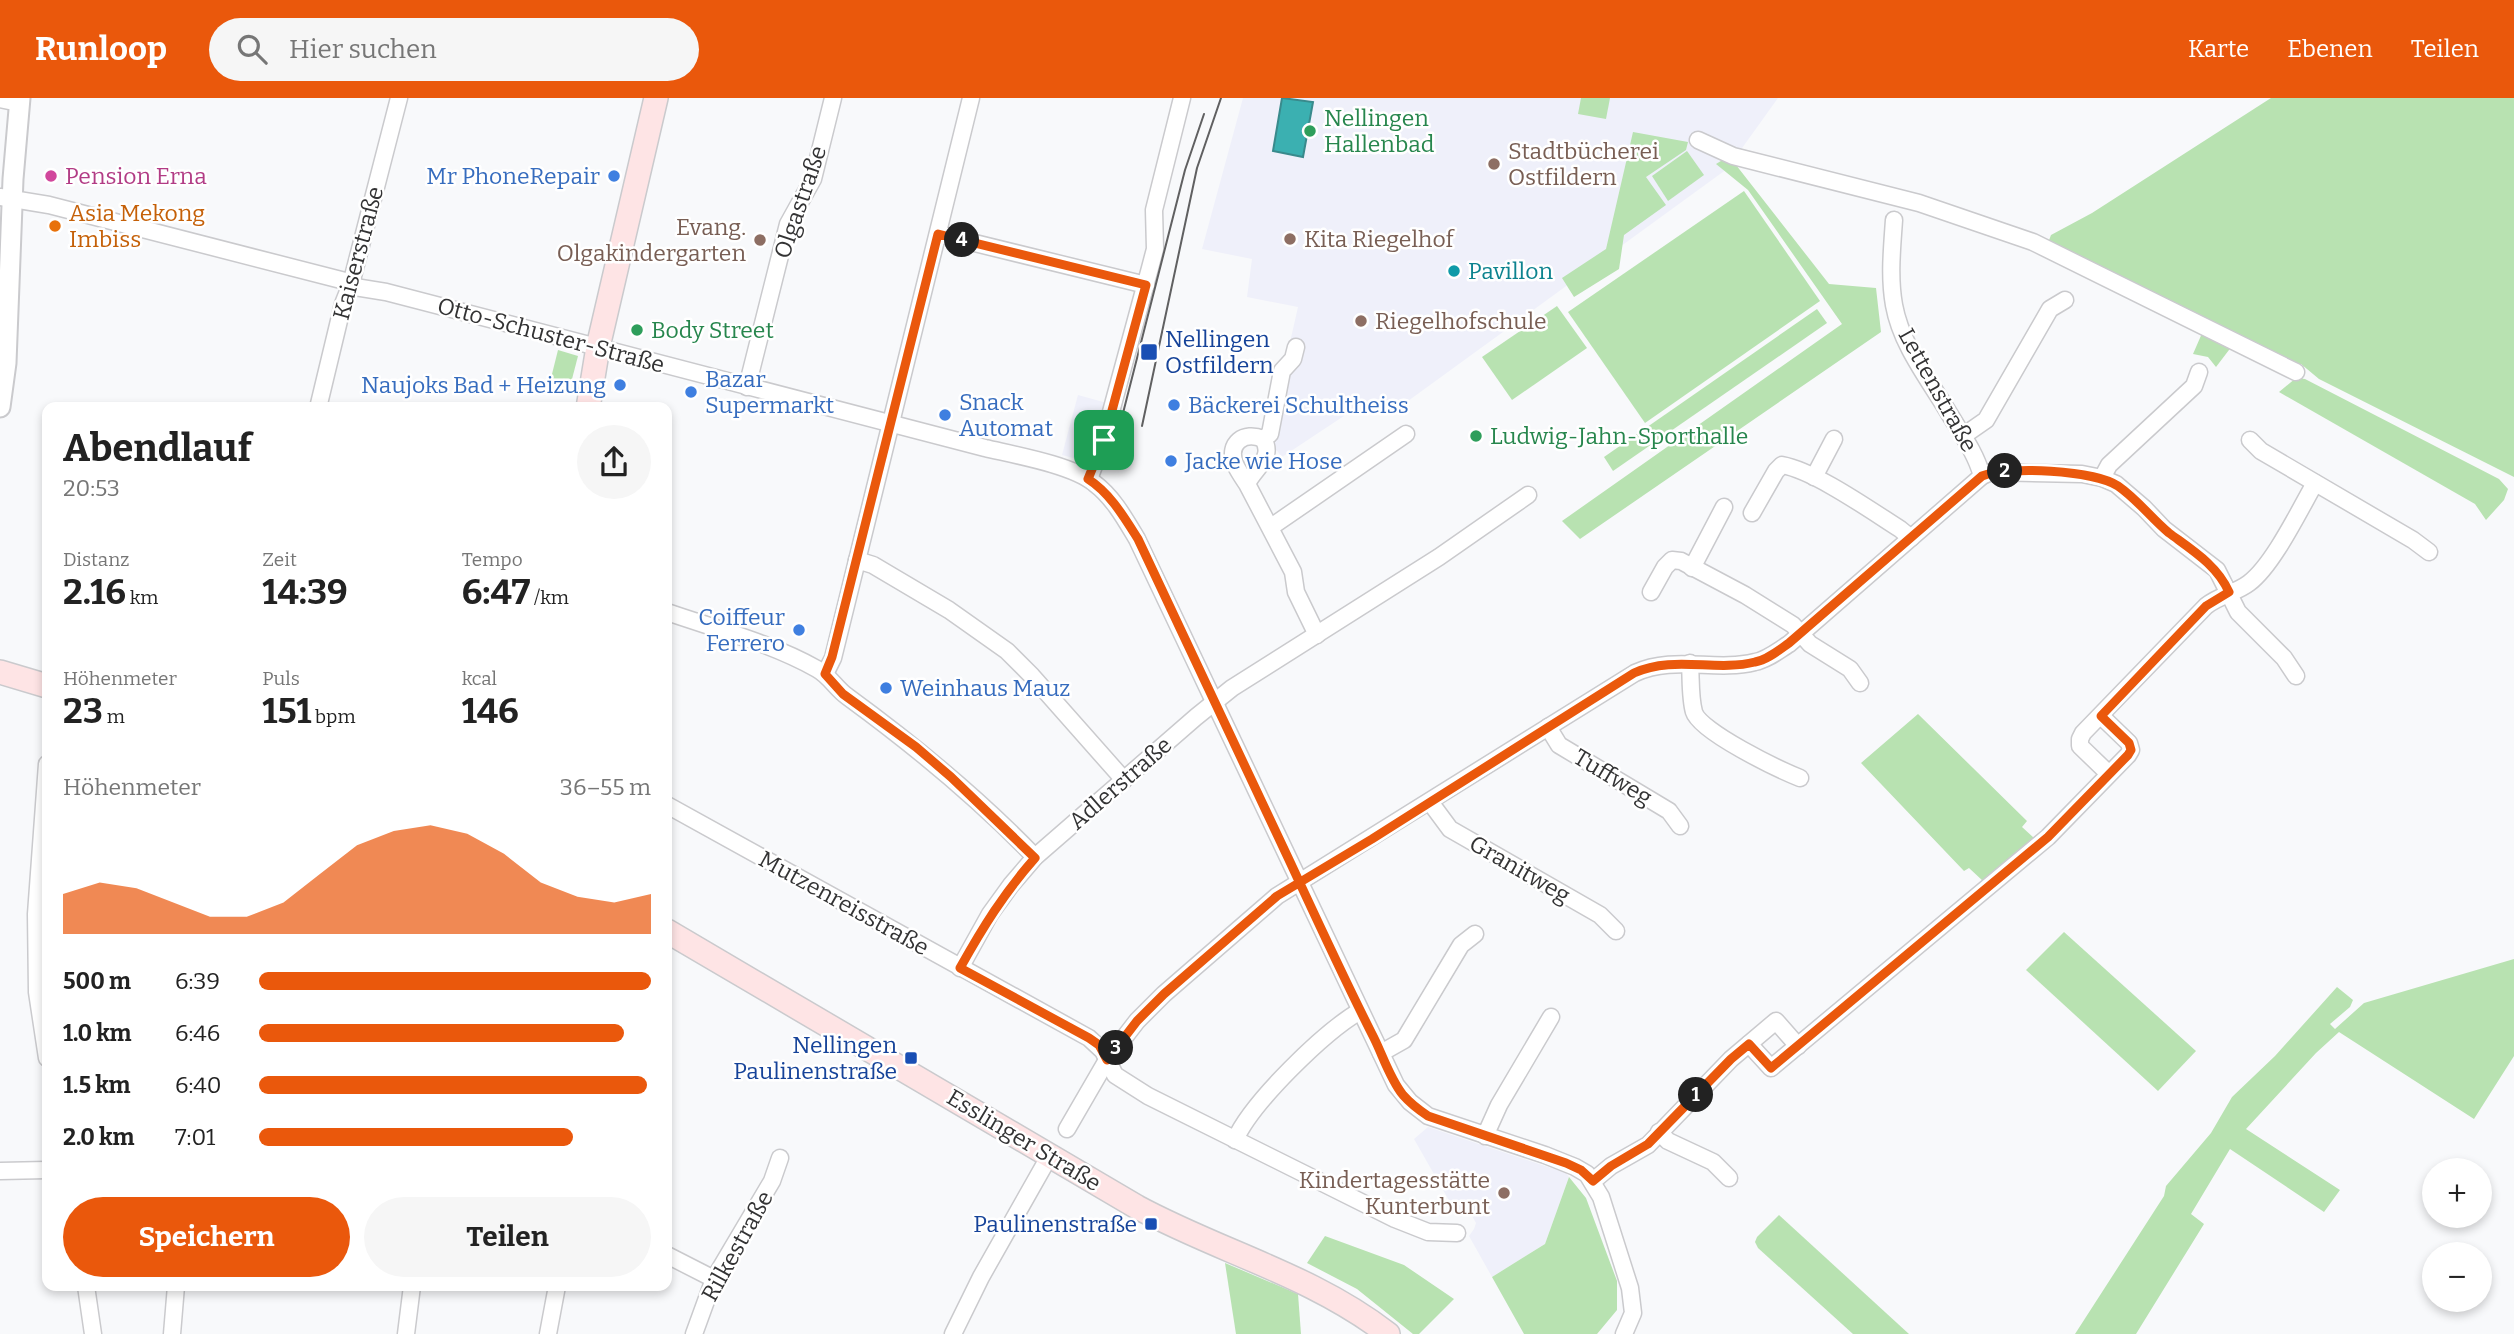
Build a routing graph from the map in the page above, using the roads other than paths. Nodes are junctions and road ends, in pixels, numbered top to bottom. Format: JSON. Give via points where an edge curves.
{"nodes":[{"id":1,"x":399,"y":98,"type":"edge"},
{"id":2,"x":656,"y":98,"type":"edge"},
{"id":3,"x":833,"y":98,"type":"edge"},
{"id":4,"x":971,"y":98,"type":"edge"},
{"id":5,"x":1182,"y":98,"type":"edge"},
{"id":6,"x":13,"y":100,"type":"edge"},
{"id":7,"x":1698,"y":140,"type":"dead end"},
{"id":8,"x":6,"y":198,"type":"edge"},
{"id":9,"x":1894,"y":220,"type":"dead end"},
{"id":10,"x":938,"y":234,"type":"junction"},
{"id":11,"x":351,"y":284,"type":"junction"},
{"id":12,"x":1146,"y":285,"type":"junction"},
{"id":13,"x":2065,"y":300,"type":"dead end"},
{"id":14,"x":1296,"y":346,"type":"dead end"},
{"id":15,"x":598,"y":347,"type":"junction"},
{"id":16,"x":2199,"y":372,"type":"dead end"},
{"id":17,"x":2296,"y":372,"type":"dead end"},
{"id":18,"x":747,"y":387,"type":"junction"},
{"id":19,"x":318,"y":402,"type":"edge"},
{"id":20,"x":581,"y":402,"type":"edge"},
{"id":21,"x":589,"y":402,"type":"edge"},
{"id":22,"x":0,"y":407,"type":"edge"},
{"id":23,"x":891,"y":423,"type":"junction"},
{"id":24,"x":1406,"y":434,"type":"dead end"},
{"id":25,"x":1963,"y":436,"type":"junction"},
{"id":26,"x":1263,"y":439,"type":"junction"},
{"id":27,"x":1834,"y":439,"type":"dead end"},
{"id":28,"x":2250,"y":440,"type":"dead end"},
{"id":29,"x":1982,"y":476,"type":"junction"},
{"id":30,"x":1814,"y":477,"type":"junction"},
{"id":31,"x":2102,"y":478,"type":"junction"},
{"id":32,"x":1088,"y":479,"type":"junction"},
{"id":33,"x":2315,"y":483,"type":"junction"},
{"id":34,"x":1247,"y":484,"type":"junction"},
{"id":35,"x":1528,"y":495,"type":"dead end"},
{"id":36,"x":1724,"y":507,"type":"dead end"},
{"id":37,"x":1752,"y":513,"type":"dead end"},
{"id":38,"x":1271,"y":527,"type":"junction"},
{"id":39,"x":1910,"y":538,"type":"junction"},
{"id":40,"x":2429,"y":552,"type":"dead end"},
{"id":41,"x":857,"y":560,"type":"junction"},
{"id":42,"x":1692,"y":568,"type":"junction"},
{"id":43,"x":1651,"y":592,"type":"dead end"},
{"id":44,"x":2229,"y":592,"type":"junction"},
{"id":45,"x":672,"y":614,"type":"edge"},
{"id":46,"x":1801,"y":633,"type":"junction"},
{"id":47,"x":1317,"y":635,"type":"junction"},
{"id":48,"x":1690,"y":663,"type":"junction"},
{"id":49,"x":0,"y":672,"type":"edge"},
{"id":50,"x":825,"y":674,"type":"junction"},
{"id":51,"x":2296,"y":676,"type":"dead end"},
{"id":52,"x":1860,"y":682,"type":"dead end"},
{"id":53,"x":42,"y":685,"type":"edge"},
{"id":54,"x":1214,"y":702,"type":"junction"},
{"id":55,"x":2101,"y":716,"type":"junction"},
{"id":56,"x":1548,"y":727,"type":"junction"},
{"id":57,"x":2109,"y":774,"type":"junction"},
{"id":58,"x":1800,"y":778,"type":"dead end"},
{"id":59,"x":1124,"y":780,"type":"junction"},
{"id":60,"x":1430,"y":802,"type":"junction"},
{"id":61,"x":672,"y":809,"type":"edge"},
{"id":62,"x":42,"y":821,"type":"edge"},
{"id":63,"x":1680,"y":827,"type":"dead end"},
{"id":64,"x":1035,"y":858,"type":"junction"},
{"id":65,"x":1299,"y":881,"type":"junction"},
{"id":66,"x":1616,"y":931,"type":"dead end"},
{"id":67,"x":672,"y":934,"type":"edge"},
{"id":68,"x":1475,"y":934,"type":"dead end"},
{"id":69,"x":960,"y":968,"type":"junction"},
{"id":70,"x":1360,"y":1011,"type":"junction"},
{"id":71,"x":1551,"y":1017,"type":"dead end"},
{"id":72,"x":42,"y":1019,"type":"edge"},
{"id":73,"x":1749,"y":1044,"type":"junction"},
{"id":74,"x":1798,"y":1046,"type":"junction"},
{"id":75,"x":1381,"y":1054,"type":"junction"},
{"id":76,"x":1107,"y":1060,"type":"junction"},
{"id":77,"x":1067,"y":1129,"type":"dead end"},
{"id":78,"x":1659,"y":1132,"type":"junction"},
{"id":79,"x":1485,"y":1136,"type":"junction"},
{"id":80,"x":1235,"y":1140,"type":"junction"},
{"id":81,"x":1050,"y":1155,"type":"junction"},
{"id":82,"x":780,"y":1158,"type":"dead end"},
{"id":83,"x":42,"y":1170,"type":"edge"},
{"id":84,"x":0,"y":1171,"type":"edge"},
{"id":85,"x":1729,"y":1178,"type":"dead end"},
{"id":86,"x":1593,"y":1181,"type":"junction"},
{"id":87,"x":1457,"y":1233,"type":"dead end"},
{"id":88,"x":672,"y":1258,"type":"edge"},
{"id":89,"x":714,"y":1279,"type":"junction"},
{"id":90,"x":87,"y":1291,"type":"edge"},
{"id":91,"x":176,"y":1291,"type":"edge"},
{"id":92,"x":411,"y":1291,"type":"edge"},
{"id":93,"x":556,"y":1291,"type":"edge"},
{"id":94,"x":93,"y":1334,"type":"edge"},
{"id":95,"x":172,"y":1334,"type":"edge"},
{"id":96,"x":406,"y":1334,"type":"edge"},
{"id":97,"x":548,"y":1334,"type":"edge"},
{"id":98,"x":694,"y":1334,"type":"edge"},
{"id":99,"x":953,"y":1334,"type":"edge"},
{"id":100,"x":1388,"y":1334,"type":"edge"},
{"id":101,"x":1624,"y":1334,"type":"edge"}],
"edges":[{"from":1,"to":11,"type":"street","name":"Kaiserstraße"},
{"from":2,"to":15,"type":"main road"},
{"from":3,"to":18,"type":"street","name":"Olgastraße","via":[[813,179],[788,224]]},
{"from":4,"to":10,"type":"street"},
{"from":5,"to":12,"type":"street","via":[[1154,210],[1155,249]]},
{"from":6,"to":8,"type":"street"},
{"from":7,"to":17,"type":"street","via":[[1733,156],[1919,203],[2033,242]]},
{"from":8,"to":11,"type":"street","name":"Otto-Schuster-Straße","via":[[49,205]]},
{"from":8,"to":22,"type":"street","via":[[6,363]]},
{"from":9,"to":25,"type":"street","name":"Lettenstraße","via":[[1891,275],[1901,327],[1914,358]]},
{"from":10,"to":12,"type":"street"},
{"from":10,"to":23,"type":"street"},
{"from":11,"to":15,"type":"street","name":"Otto-Schuster-Straße"},
{"from":11,"to":19,"type":"street","name":"Kaiserstraße"},
{"from":12,"to":32,"type":"street","via":[[1102,445]]},
{"from":13,"to":25,"type":"street","via":[[2050,309],[1986,420]]},
{"from":14,"to":26,"type":"street","via":[[1293,359],[1282,371],[1270,433]]},
{"from":15,"to":18,"type":"street","name":"Otto-Schuster-Straße"},
{"from":15,"to":20,"type":"main road"},
{"from":15,"to":21,"type":"main road"},
{"from":16,"to":31,"type":"street","via":[[2193,386],[2109,465]]},
{"from":18,"to":23,"type":"street","name":"Otto-Schuster-Straße"},
{"from":23,"to":32,"type":"street","name":"Otto-Schuster-Straße"},
{"from":23,"to":41,"type":"street"},
{"from":24,"to":38,"type":"street"},
{"from":25,"to":29,"type":"street","name":"Lettenstraße"},
{"from":26,"to":34,"type":"street","via":[[1267,455]]},
{"from":26,"to":34,"type":"street","via":[[1248,435],[1235,444],[1235,464]]},
{"from":27,"to":30,"type":"street"},
{"from":28,"to":33,"type":"street"},
{"from":29,"to":31,"type":"street","via":[[2000,471]]},
{"from":29,"to":39,"type":"street"},
{"from":30,"to":37,"type":"street","via":[[1782,465]]},
{"from":30,"to":39,"type":"street"},
{"from":31,"to":44,"type":"street","via":[[2130,495],[2164,529],[2217,570]]},
{"from":32,"to":54,"type":"street","via":[[1122,513],[1138,539]]},
{"from":33,"to":40,"type":"street"},
{"from":33,"to":44,"type":"street","via":[[2256,577]]},
{"from":34,"to":38,"type":"street"},
{"from":35,"to":47,"type":"street","name":"Adlerstraße"},
{"from":36,"to":42,"type":"street"},
{"from":38,"to":47,"type":"street"},
{"from":39,"to":46,"type":"street"},
{"from":41,"to":50,"type":"street"},
{"from":41,"to":59,"type":"street","via":[[948,610],[1007,652]]},
{"from":42,"to":43,"type":"street","via":[[1672,560]]},
{"from":42,"to":46,"type":"street","via":[[1745,595]]},
{"from":44,"to":51,"type":"street","via":[[2238,612]]},
{"from":44,"to":55,"type":"street","via":[[2206,606]]},
{"from":45,"to":50,"type":"street","via":[[772,649]]},
{"from":46,"to":48,"type":"street","via":[[1758,662]]},
{"from":46,"to":52,"type":"street","via":[[1810,644],[1850,669]]},
{"from":47,"to":54,"type":"street","name":"Adlerstraße"},
{"from":48,"to":56,"type":"street","via":[[1649,667]]},
{"from":48,"to":58,"type":"street","via":[[1694,713],[1699,722]]},
{"from":49,"to":53,"type":"main road"},
{"from":50,"to":64,"type":"street","via":[[843,694],[951,777]]},
{"from":54,"to":59,"type":"street","name":"Adlerstraße"},
{"from":54,"to":65,"type":"street"},
{"from":55,"to":57,"type":"street","via":[[2131,750]]},
{"from":55,"to":57,"type":"street","via":[[2083,733],[2080,746]]},
{"from":56,"to":60,"type":"street"},
{"from":56,"to":63,"type":"street","name":"Tuffweg","via":[[1559,745],[1669,811]]},
{"from":57,"to":74,"type":"street","via":[[2048,837]]},
{"from":59,"to":64,"type":"street","name":"Adlerstraße"},
{"from":60,"to":65,"type":"street"},
{"from":60,"to":66,"type":"street","name":"Granitweg","via":[[1450,829],[1600,915]]},
{"from":61,"to":69,"type":"street","name":"Mutzenreisstraße"},
{"from":62,"to":72,"type":"street","via":[[36,972]]},
{"from":64,"to":69,"type":"street","name":"Adlerstraße","via":[[990,914]]},
{"from":65,"to":70,"type":"street"},
{"from":65,"to":76,"type":"street","via":[[1164,994]]},
{"from":67,"to":81,"type":"main road","name":"Esslinger Straße"},
{"from":68,"to":75,"type":"street","via":[[1461,945],[1404,1040]]},
{"from":69,"to":76,"type":"street","name":"Mutzenreisstraße","via":[[1089,1038]]},
{"from":70,"to":75,"type":"street"},
{"from":70,"to":80,"type":"street","via":[[1293,1068],[1256,1107]]},
{"from":71,"to":79,"type":"street"},
{"from":73,"to":74,"type":"street","via":[[1771,1068]]},
{"from":73,"to":74,"type":"street","via":[[1776,1021]]},
{"from":73,"to":78,"type":"street"},
{"from":75,"to":79,"type":"street","via":[[1396,1085],[1417,1109]]},
{"from":76,"to":77,"type":"street"},
{"from":76,"to":80,"type":"street","name":"Mutzenreisstraße","via":[[1115,1074],[1140,1091]]},
{"from":78,"to":85,"type":"street","via":[[1713,1162]]},
{"from":78,"to":86,"type":"street"},
{"from":79,"to":86,"type":"street","via":[[1576,1167]]},
{"from":80,"to":87,"type":"street","name":"Mutzenreisstraße","via":[[1395,1219],[1429,1232]]},
{"from":81,"to":99,"type":"street"},
{"from":81,"to":100,"type":"main road","name":"Esslinger Straße","via":[[1163,1221],[1323,1291]]},
{"from":82,"to":89,"type":"street","name":"Rilkestraße","via":[[772,1181]]},
{"from":83,"to":84,"type":"street"},
{"from":86,"to":101,"type":"street","via":[[1632,1298],[1633,1316]]},
{"from":88,"to":89,"type":"street"},
{"from":89,"to":98,"type":"street","name":"Rilkestraße"},
{"from":90,"to":94,"type":"street"},
{"from":91,"to":95,"type":"street"},
{"from":92,"to":96,"type":"street"},
{"from":93,"to":97,"type":"street"}]}
